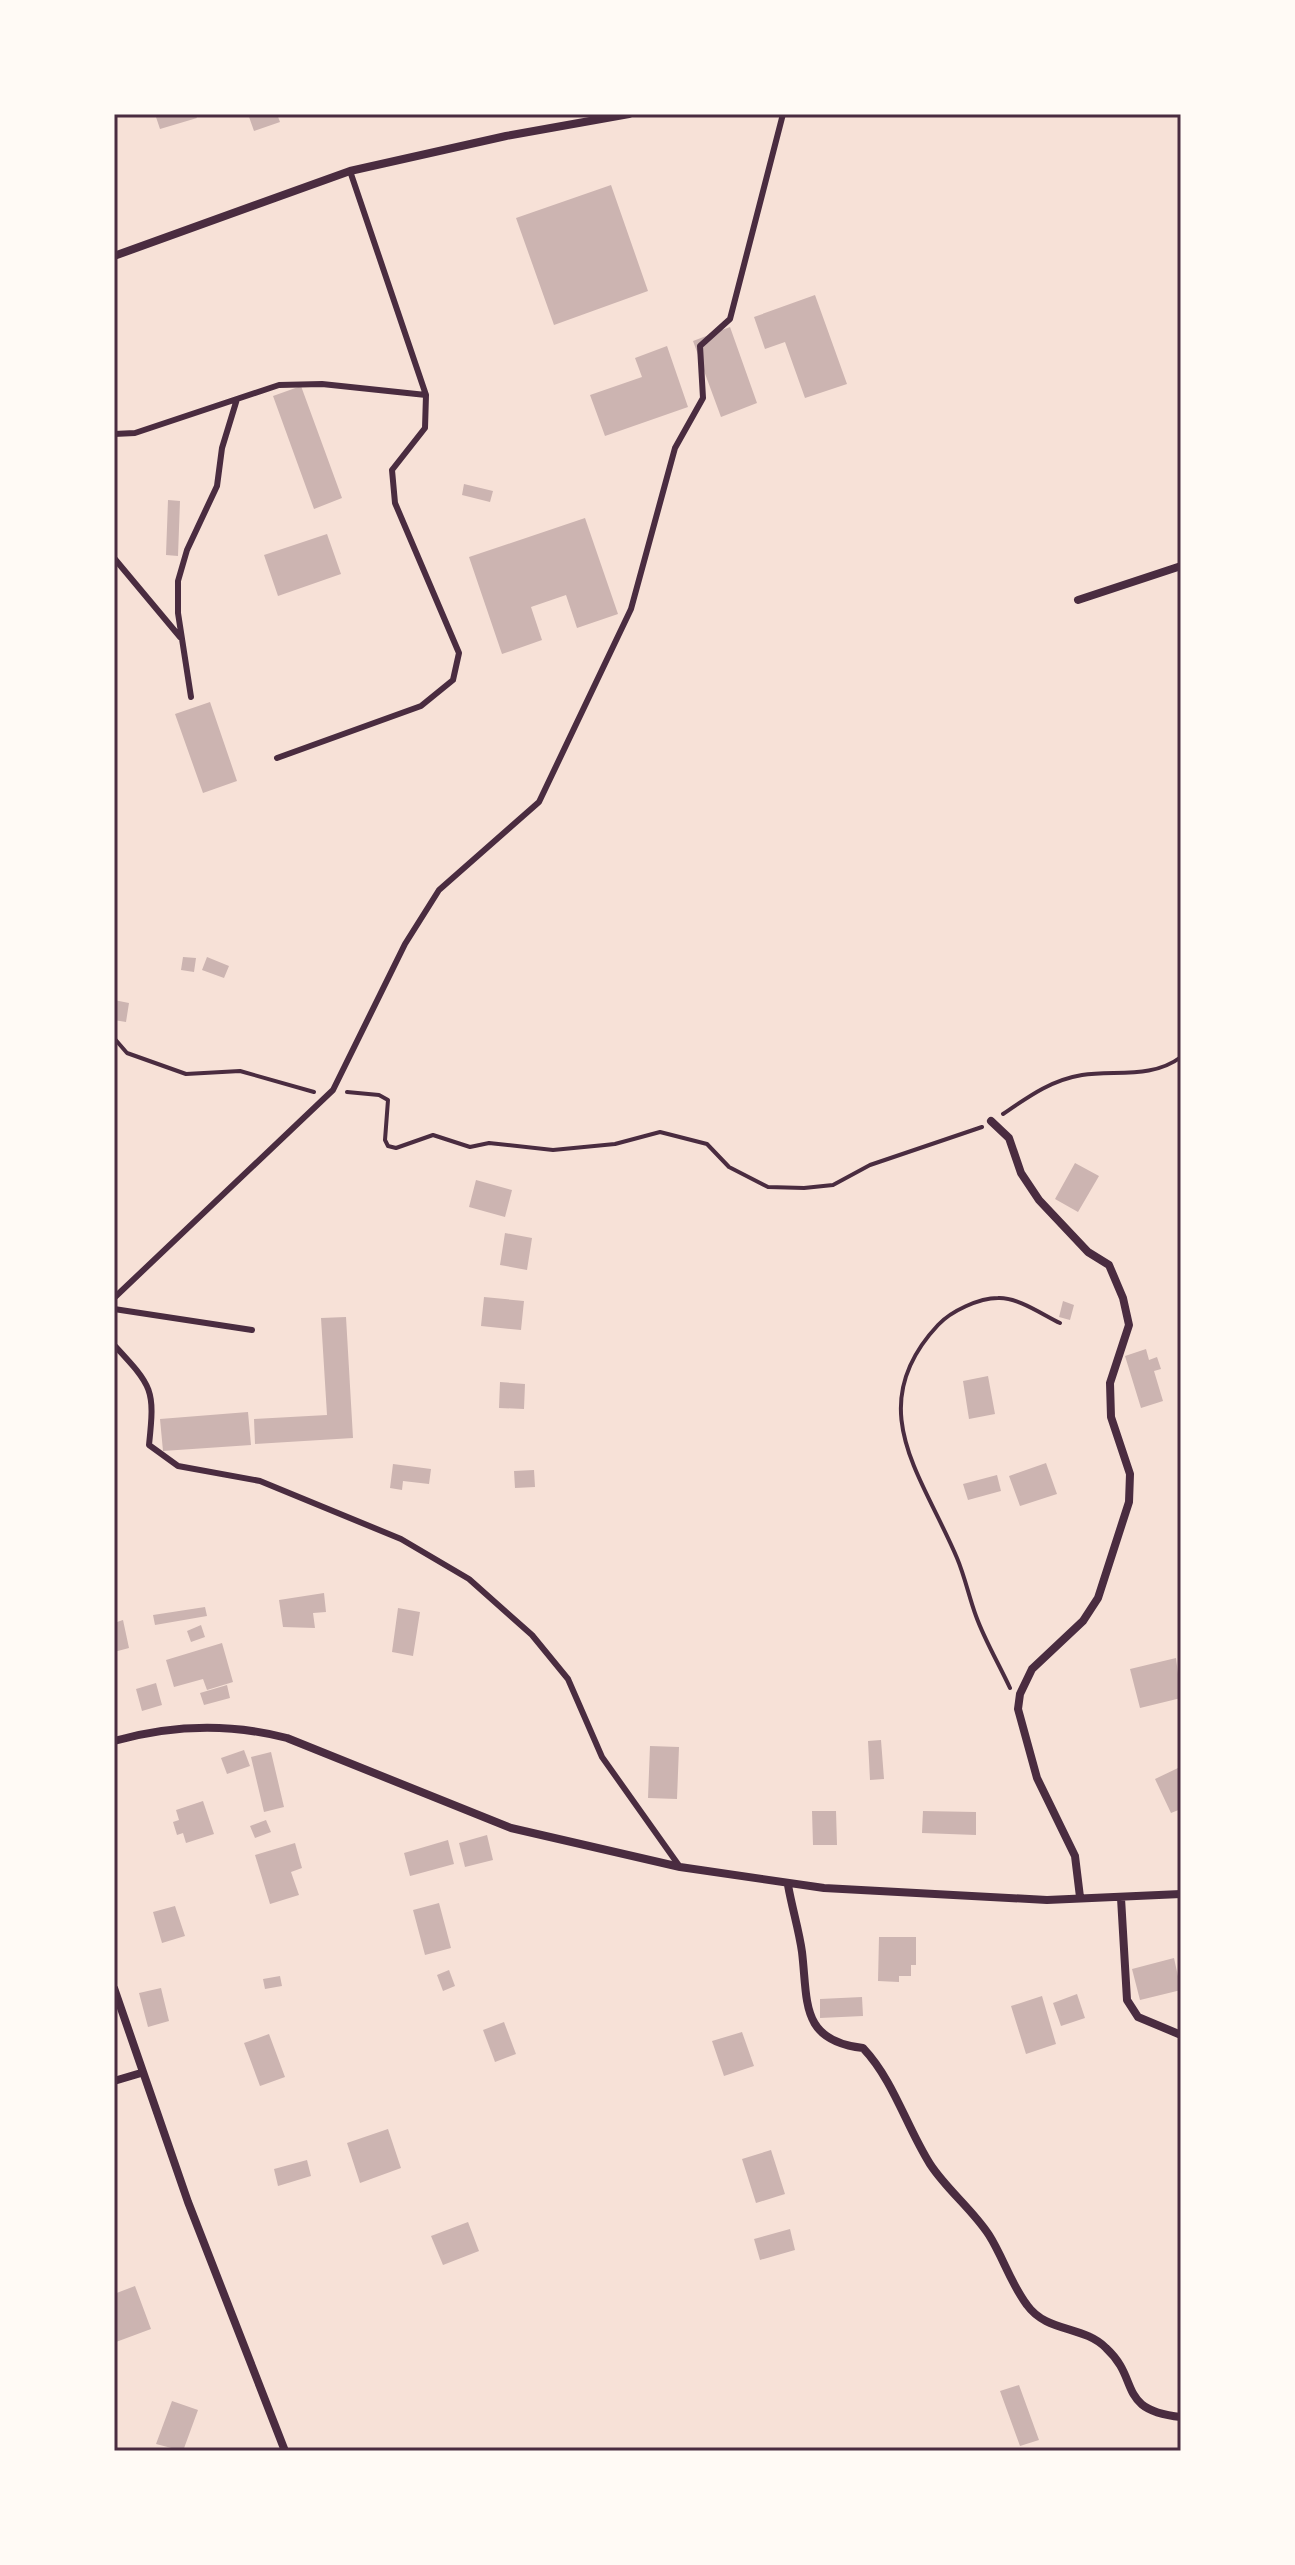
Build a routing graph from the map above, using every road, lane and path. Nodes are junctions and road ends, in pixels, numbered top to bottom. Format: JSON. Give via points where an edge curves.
{"nodes":[{"id":1,"x":629,"y":114,"type":"edge"},
{"id":2,"x":783,"y":114,"type":"edge"},
{"id":3,"x":350,"y":171,"type":"junction"},
{"id":4,"x":114,"y":256,"type":"edge"},
{"id":5,"x":426,"y":395,"type":"junction"},
{"id":6,"x":237,"y":399,"type":"junction"},
{"id":7,"x":114,"y":434,"type":"edge"},
{"id":8,"x":114,"y":558,"type":"edge"},
{"id":9,"x":1181,"y":566,"type":"edge"},
{"id":10,"x":1078,"y":600,"type":"dead end"},
{"id":11,"x":182,"y":640,"type":"junction"},
{"id":12,"x":191,"y":697,"type":"dead end"},
{"id":13,"x":277,"y":758,"type":"dead end"},
{"id":14,"x":114,"y":1038,"type":"edge"},
{"id":15,"x":1181,"y":1057,"type":"edge"},
{"id":16,"x":333,"y":1090,"type":"junction"},
{"id":17,"x":991,"y":1121,"type":"junction"},
{"id":18,"x":114,"y":1298,"type":"edge"},
{"id":19,"x":114,"y":1309,"type":"edge"},
{"id":20,"x":1060,"y":1323,"type":"dead end"},
{"id":21,"x":252,"y":1330,"type":"dead end"},
{"id":22,"x":114,"y":1345,"type":"edge"},
{"id":23,"x":1018,"y":1709,"type":"junction"},
{"id":24,"x":114,"y":1741,"type":"edge"},
{"id":25,"x":680,"y":1867,"type":"junction"},
{"id":26,"x":788,"y":1885,"type":"junction"},
{"id":27,"x":1181,"y":1894,"type":"edge"},
{"id":28,"x":1080,"y":1897,"type":"junction"},
{"id":29,"x":1121,"y":1898,"type":"junction"},
{"id":30,"x":114,"y":1988,"type":"edge"},
{"id":31,"x":1181,"y":2035,"type":"edge"},
{"id":32,"x":141,"y":2073,"type":"junction"},
{"id":33,"x":114,"y":2081,"type":"edge"},
{"id":34,"x":1181,"y":2417,"type":"edge"},
{"id":35,"x":285,"y":2451,"type":"edge"}],
"edges":[{"from":1,"to":3,"type":"street"},
{"from":2,"to":16,"type":"lane","via":[[730,319],[700,346],[703,398],[675,448],[631,609],[603,674],[539,802],[439,890],[405,944]]},
{"from":3,"to":4,"type":"street"},
{"from":3,"to":5,"type":"lane"},
{"from":5,"to":6,"type":"lane","via":[[322,384],[279,385]]},
{"from":5,"to":13,"type":"lane","via":[[425,428],[392,470],[395,503],[459,653],[453,680],[421,706]]},
{"from":6,"to":7,"type":"lane","via":[[135,433]]},
{"from":6,"to":11,"type":"lane","via":[[217,486],[178,581]]},
{"from":8,"to":11,"type":"lane"},
{"from":9,"to":10,"type":"street"},
{"from":11,"to":12,"type":"lane"},
{"from":14,"to":16,"type":"path","via":[[127,1053],[186,1074],[240,1071],[311,1093]]},
{"from":15,"to":17,"type":"path","via":[[1131,1075],[1083,1075],[1049,1084]]},
{"from":16,"to":17,"type":"path","via":[[388,1100],[385,1140],[396,1148],[433,1135],[470,1147],[489,1143],[553,1150],[615,1144],[660,1132],[707,1144],[729,1167],[768,1187],[833,1185],[870,1165],[973,1133]]},
{"from":16,"to":18,"type":"lane"},
{"from":17,"to":23,"type":"street","via":[[1009,1138],[1021,1173],[1039,1200],[1088,1252],[1109,1265],[1129,1325],[1110,1383],[1111,1417],[1130,1474],[1129,1502],[1098,1598],[1083,1621],[1032,1669]]},
{"from":19,"to":21,"type":"lane"},
{"from":20,"to":23,"type":"path","via":[[998,1298],[958,1310],[917,1349],[900,1396],[903,1433],[916,1473],[958,1560],[981,1628]]},
{"from":22,"to":25,"type":"lane","via":[[154,1399],[149,1445],[163,1457],[178,1466],[260,1481],[401,1539],[469,1579],[532,1635],[568,1679],[602,1757]]},
{"from":23,"to":28,"type":"street","via":[[1037,1778],[1075,1856]]},
{"from":24,"to":25,"type":"street","via":[[158,1728],[251,1729],[287,1738],[511,1828]]},
{"from":25,"to":26,"type":"street"},
{"from":26,"to":28,"type":"street","via":[[1047,1900]]},
{"from":26,"to":34,"type":"street","via":[[802,1951],[804,1992],[823,2035],[838,2045],[863,2048],[880,2066],[932,2167],[991,2237],[1027,2305],[1044,2323],[1083,2334],[1105,2347],[1145,2409]]},
{"from":27,"to":29,"type":"street"},
{"from":28,"to":29,"type":"street"},
{"from":29,"to":31,"type":"street","via":[[1127,2000],[1138,2017]]},
{"from":30,"to":32,"type":"street"},
{"from":32,"to":33,"type":"street"},
{"from":32,"to":35,"type":"street"}]}
